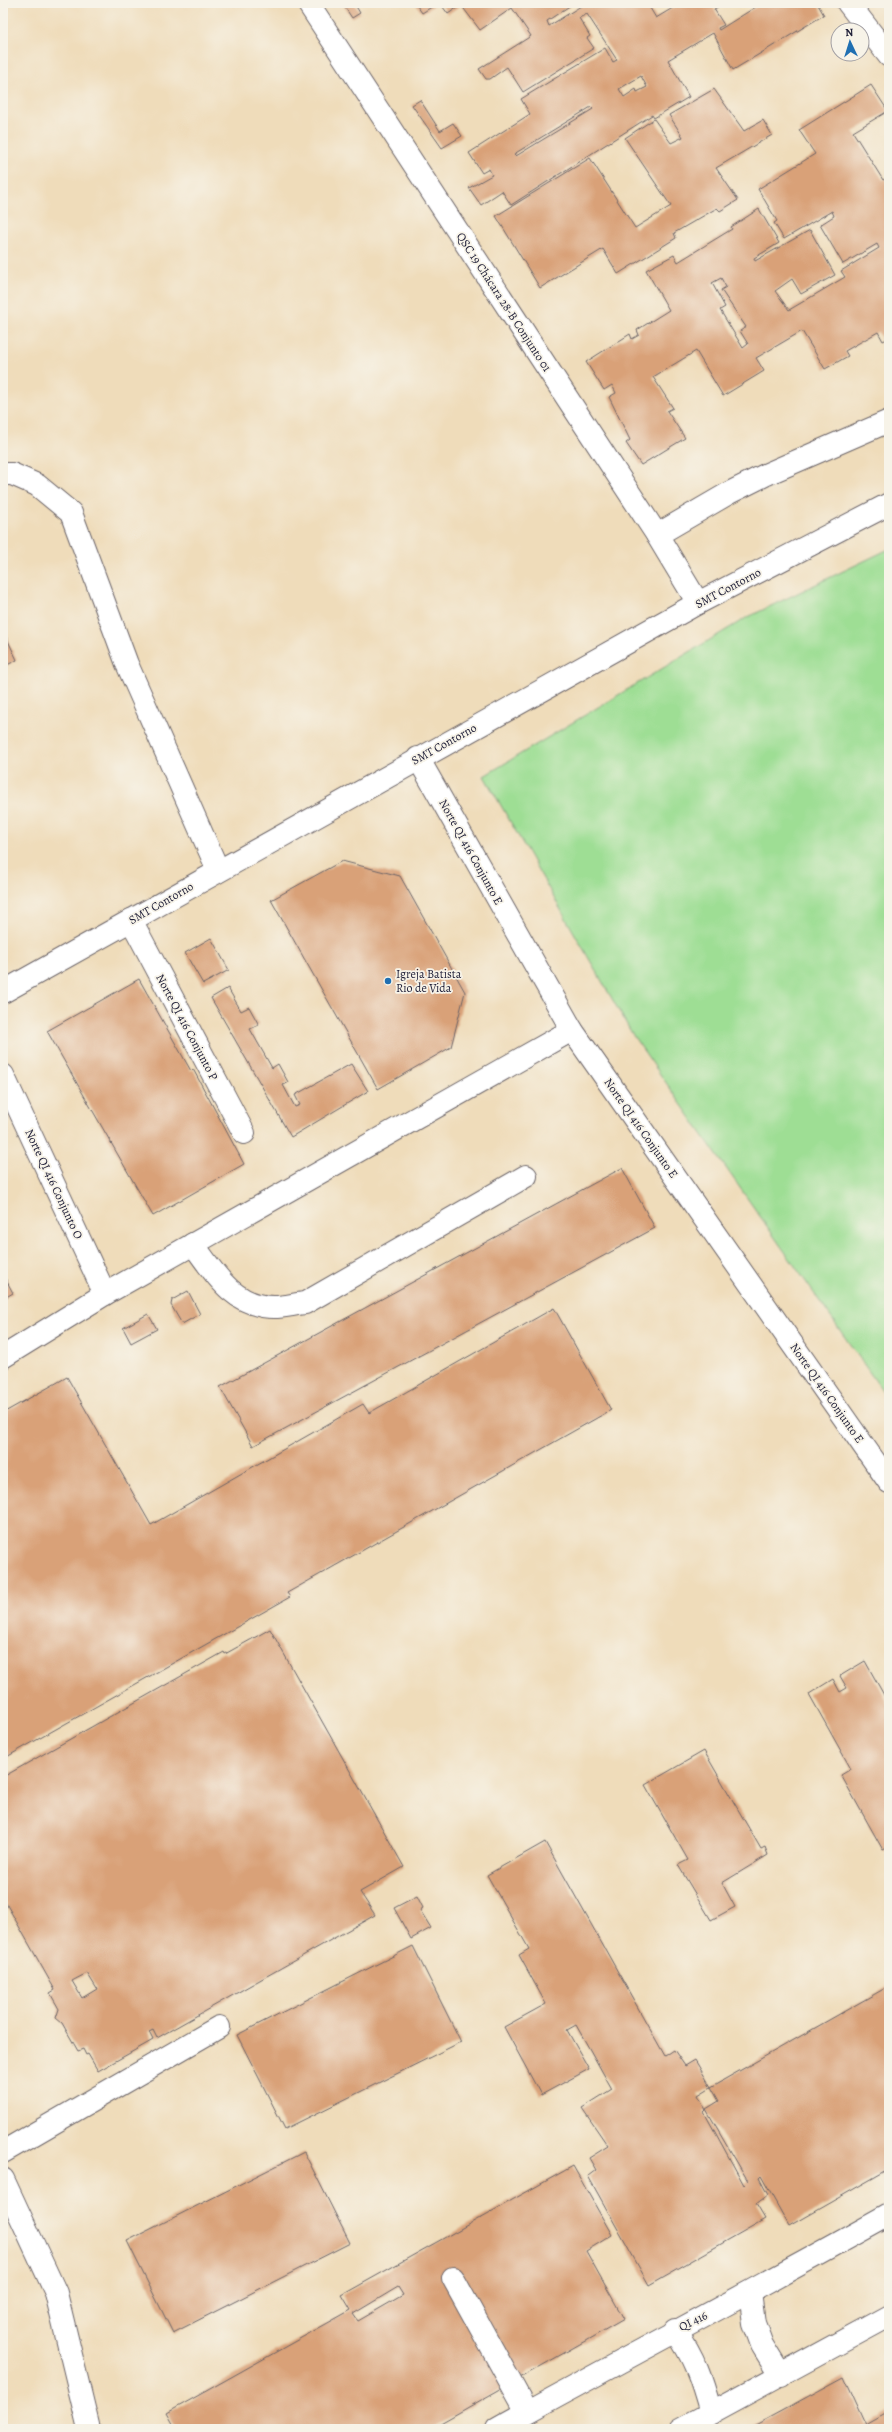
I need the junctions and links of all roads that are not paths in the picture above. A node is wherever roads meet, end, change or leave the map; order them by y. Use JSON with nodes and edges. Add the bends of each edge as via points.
{"nodes":[{"id":1,"x":308,"y":3,"type":"edge"},
{"id":2,"x":848,"y":3,"type":"edge"},
{"id":3,"x":889,"y":56,"type":"edge"},
{"id":4,"x":889,"y":421,"type":"edge"},
{"id":5,"x":3,"y":474,"type":"edge"},
{"id":6,"x":889,"y":504,"type":"edge"},
{"id":7,"x":657,"y":535,"type":"junction"},
{"id":8,"x":698,"y":603,"type":"junction"},
{"id":9,"x":418,"y":758,"type":"junction"},
{"id":10,"x":218,"y":870,"type":"junction"},
{"id":11,"x":131,"y":920,"type":"junction"},
{"id":12,"x":3,"y":992,"type":"edge"},
{"id":13,"x":572,"y":1030,"type":"junction"},
{"id":14,"x":3,"y":1075,"type":"edge"},
{"id":15,"x":244,"y":1133,"type":"dead end"},
{"id":16,"x":526,"y":1176,"type":"dead end"},
{"id":17,"x":193,"y":1244,"type":"junction"},
{"id":18,"x":105,"y":1294,"type":"junction"},
{"id":19,"x":3,"y":1357,"type":"edge"},
{"id":20,"x":889,"y":1482,"type":"edge"},
{"id":21,"x":219,"y":2027,"type":"dead end"},
{"id":22,"x":3,"y":2152,"type":"edge"},
{"id":23,"x":3,"y":2179,"type":"edge"},
{"id":24,"x":889,"y":2214,"type":"edge"},
{"id":25,"x":454,"y":2278,"type":"dead end"},
{"id":26,"x":750,"y":2293,"type":"junction"},
{"id":27,"x":889,"y":2316,"type":"edge"},
{"id":28,"x":674,"y":2330,"type":"junction"},
{"id":29,"x":780,"y":2376,"type":"junction"},
{"id":30,"x":527,"y":2412,"type":"junction"},
{"id":31,"x":711,"y":2413,"type":"junction"},
{"id":32,"x":89,"y":2429,"type":"edge"},
{"id":33,"x":497,"y":2429,"type":"edge"},
{"id":34,"x":681,"y":2429,"type":"edge"}],
"edges":[{"from":1,"to":7,"type":"street","name":"QSC 19 Chácara 28-B Conjunto 01"},
{"from":2,"to":3,"type":"street"},
{"from":4,"to":7,"type":"street","via":[[760,477]]},
{"from":5,"to":10,"type":"street","via":[[12,474],[38,486],[71,513],[127,664]]},
{"from":6,"to":8,"type":"street","name":"SMT Contorno"},
{"from":7,"to":8,"type":"street","name":"QSC 19 Chácara 28-B Conjunto 01"},
{"from":8,"to":9,"type":"street","name":"SMT Contorno"},
{"from":9,"to":10,"type":"street","name":"SMT Contorno"},
{"from":9,"to":13,"type":"street","name":"Norte QI 416 Conjunto E"},
{"from":10,"to":11,"type":"street","name":"SMT Contorno"},
{"from":11,"to":12,"type":"street","name":"SMT Contorno"},
{"from":11,"to":15,"type":"street","name":"Norte QI 416 Conjunto P"},
{"from":13,"to":17,"type":"street"},
{"from":13,"to":20,"type":"street","name":"Norte QI 416 Conjunto E"},
{"from":14,"to":18,"type":"street","name":"Norte QI 416 Conjunto O"},
{"from":16,"to":17,"type":"street","via":[[305,1303],[274,1307],[250,1303],[232,1293],[218,1280]]},
{"from":17,"to":18,"type":"street"},
{"from":18,"to":19,"type":"street"},
{"from":21,"to":22,"type":"street"},
{"from":23,"to":32,"type":"street","via":[[56,2293]]},
{"from":24,"to":26,"type":"street","name":"QI 416"},
{"from":25,"to":30,"type":"street"},
{"from":26,"to":28,"type":"street","name":"QI 416"},
{"from":26,"to":29,"type":"street","via":[[754,2323],[762,2345]]},
{"from":27,"to":29,"type":"street"},
{"from":28,"to":30,"type":"street","name":"QI 416"},
{"from":28,"to":31,"type":"street","via":[[690,2352],[701,2375]]},
{"from":29,"to":31,"type":"street"},
{"from":30,"to":33,"type":"street","name":"QI 416"},
{"from":31,"to":34,"type":"street"}]}
